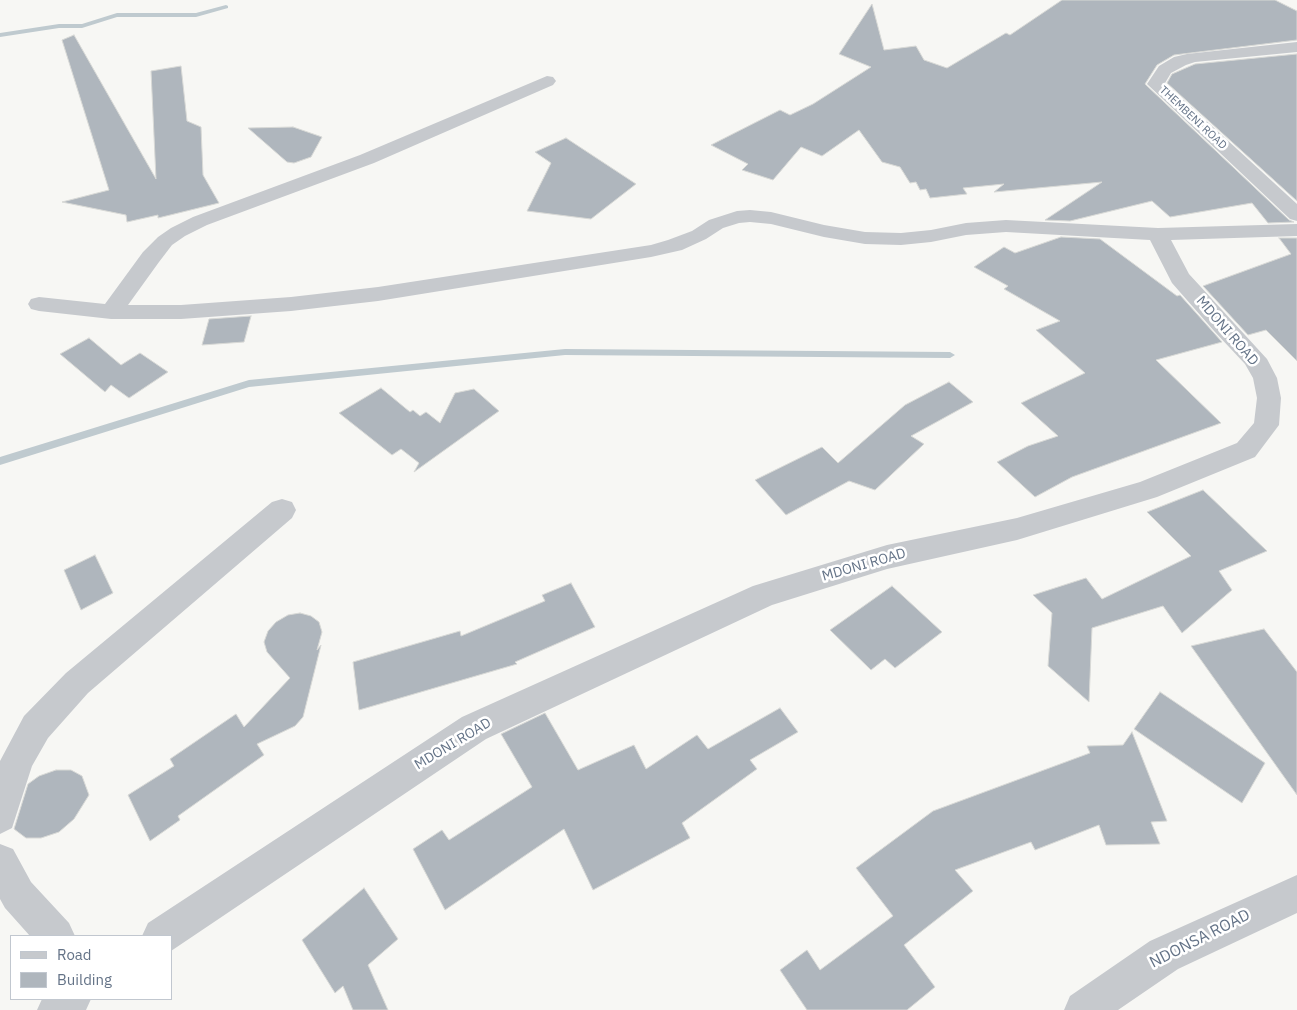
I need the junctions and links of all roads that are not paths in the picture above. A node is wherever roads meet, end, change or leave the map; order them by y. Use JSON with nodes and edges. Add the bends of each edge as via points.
{"nodes":[{"id":1,"x":1297,"y":47,"type":"edge"},
{"id":2,"x":547,"y":81,"type":"dead end"},
{"id":3,"x":1297,"y":214,"type":"edge"},
{"id":4,"x":1297,"y":230,"type":"edge"},
{"id":5,"x":1158,"y":234,"type":"junction"},
{"id":6,"x":39,"y":304,"type":"dead end"},
{"id":7,"x":110,"y":312,"type":"junction"},
{"id":8,"x":282,"y":510,"type":"dead end"},
{"id":9,"x":0,"y":816,"type":"edge"},
{"id":10,"x":0,"y":862,"type":"edge"},
{"id":11,"x":1297,"y":894,"type":"edge"},
{"id":12,"x":55,"y":935,"type":"edge"},
{"id":13,"x":163,"y":935,"type":"edge"},
{"id":14,"x":70,"y":1000,"type":"edge"},
{"id":15,"x":57,"y":1010,"type":"edge"},
{"id":16,"x":1084,"y":1010,"type":"edge"}],
"edges":[{"from":1,"to":3,"type":"street","name":"THEMBENI ROAD","via":[[1193,57],[1165,70],[1156,84]]},
{"from":2,"to":7,"type":"street","via":[[367,159],[178,232],[151,257]]},
{"from":4,"to":5,"type":"street"},
{"from":5,"to":7,"type":"street","via":[[1006,226],[900,239],[865,238],[750,216],[716,224],[699,235],[651,252],[378,294],[181,312]]},
{"from":5,"to":13,"type":"street","name":"MDONI ROAD","via":[[1180,278],[1255,359],[1265,378],[1269,398],[1266,425],[1246,450],[1138,493],[1016,529],[887,557],[764,595],[474,728]]},
{"from":6,"to":7,"type":"street"},
{"from":8,"to":9,"type":"street","via":[[77,683],[36,727],[17,761]]},
{"from":10,"to":12,"type":"street","via":[[18,895]]},
{"from":11,"to":16,"type":"street","name":"NDONSA ROAD","via":[[1164,954]]},
{"from":14,"to":15,"type":"street"}]}
